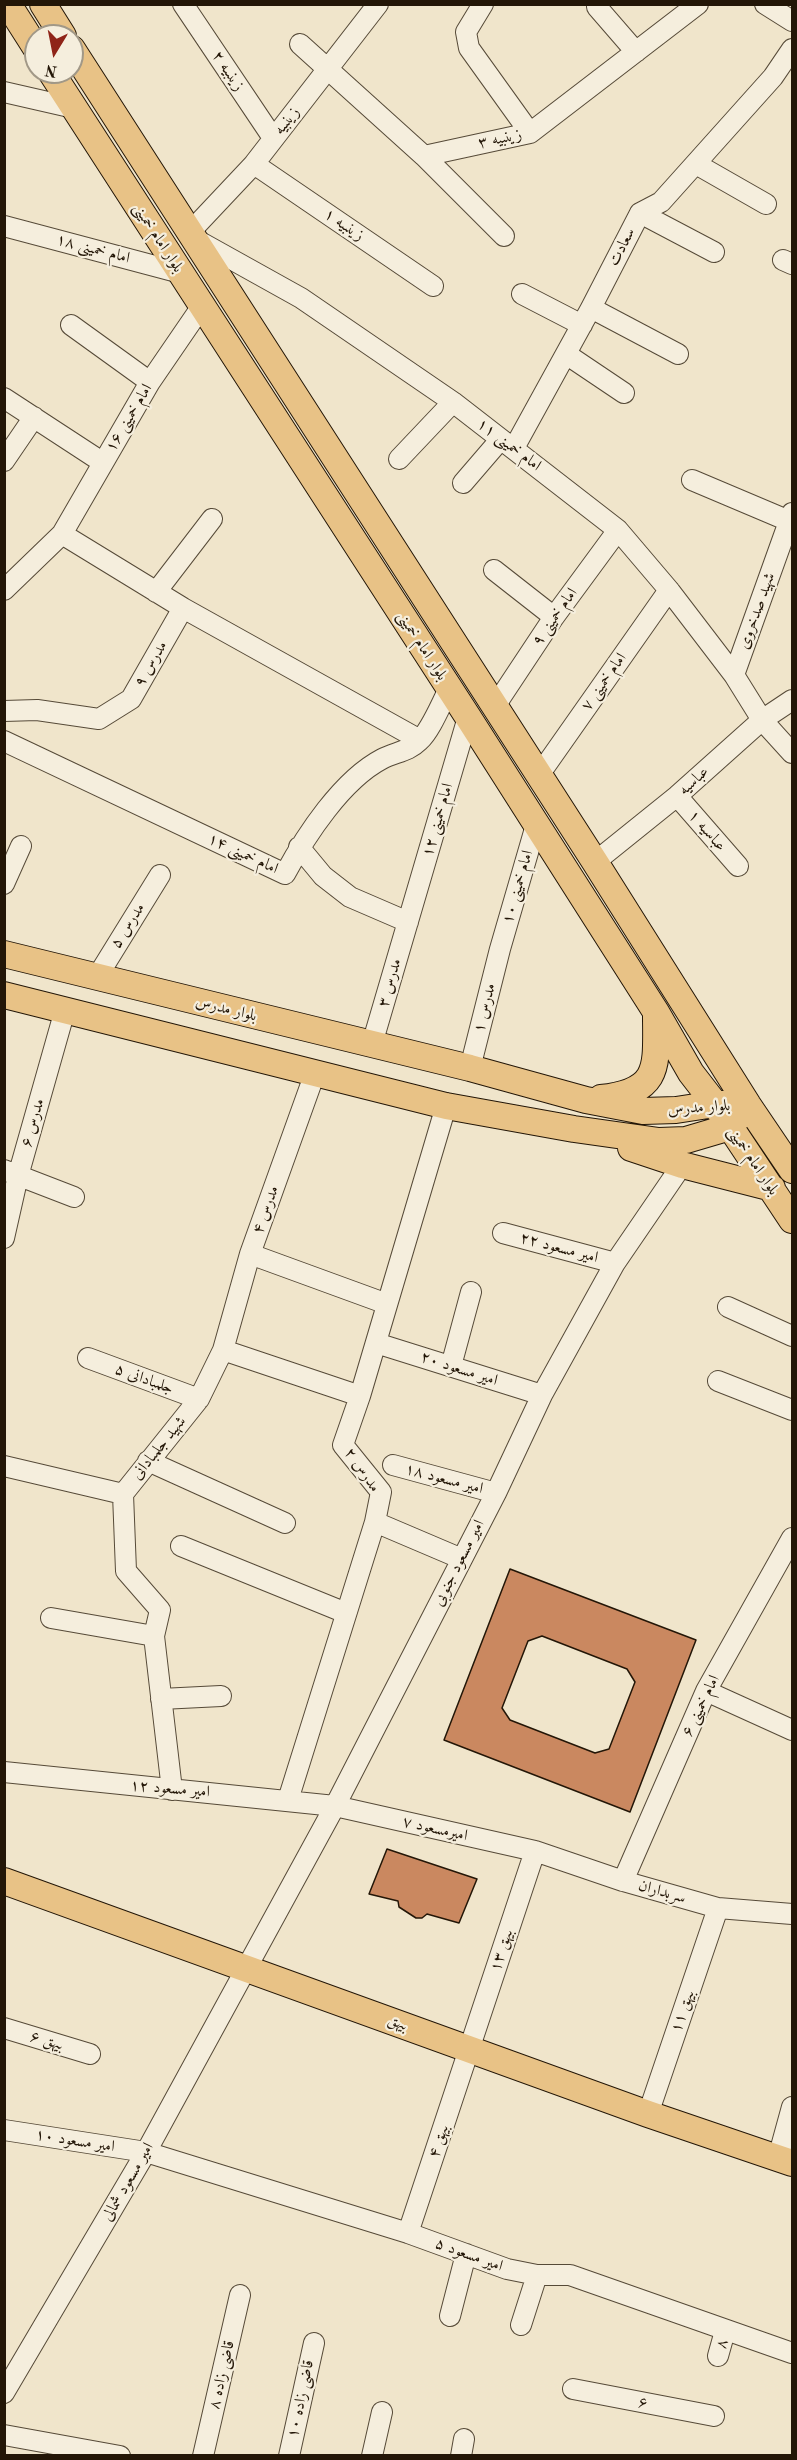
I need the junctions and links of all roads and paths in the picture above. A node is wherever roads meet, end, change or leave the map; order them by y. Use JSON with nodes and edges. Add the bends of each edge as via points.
{"nodes":[{"id":1,"x":8,"y":4,"type":"edge"},
{"id":2,"x":43,"y":4,"type":"edge"},
{"id":3,"x":183,"y":4,"type":"edge"},
{"id":4,"x":378,"y":4,"type":"edge"},
{"id":5,"x":483,"y":4,"type":"edge"},
{"id":6,"x":698,"y":4,"type":"edge"},
{"id":7,"x":765,"y":4,"type":"edge"},
{"id":8,"x":597,"y":7,"type":"dead end"},
{"id":9,"x":792,"y":21,"type":"edge"},
{"id":10,"x":56,"y":24,"type":"edge"},
{"id":11,"x":24,"y":29,"type":"edge"},
{"id":12,"x":300,"y":44,"type":"dead end"},
{"id":13,"x":792,"y":49,"type":"edge"},
{"id":14,"x":636,"y":52,"type":"junction"},
{"id":15,"x":84,"y":68,"type":"edge"},
{"id":16,"x":329,"y":69,"type":"junction"},
{"id":17,"x":59,"y":84,"type":"edge"},
{"id":18,"x":4,"y":92,"type":"edge"},
{"id":19,"x":75,"y":108,"type":"junction"},
{"id":20,"x":530,"y":133,"type":"junction"},
{"id":21,"x":273,"y":138,"type":"junction"},
{"id":22,"x":424,"y":156,"type":"junction"},
{"id":23,"x":254,"y":164,"type":"junction"},
{"id":24,"x":696,"y":164,"type":"junction"},
{"id":25,"x":766,"y":204,"type":"dead end"},
{"id":26,"x":640,"y":213,"type":"junction"},
{"id":27,"x":4,"y":226,"type":"edge"},
{"id":28,"x":192,"y":235,"type":"junction"},
{"id":29,"x":504,"y":236,"type":"dead end"},
{"id":30,"x":714,"y":252,"type":"dead end"},
{"id":31,"x":181,"y":273,"type":"junction"},
{"id":32,"x":433,"y":286,"type":"dead end"},
{"id":33,"x":522,"y":294,"type":"dead end"},
{"id":34,"x":202,"y":306,"type":"junction"},
{"id":35,"x":586,"y":316,"type":"junction"},
{"id":36,"x":71,"y":325,"type":"dead end"},
{"id":37,"x":566,"y":354,"type":"junction"},
{"id":38,"x":678,"y":354,"type":"dead end"},
{"id":39,"x":150,"y":382,"type":"junction"},
{"id":40,"x":624,"y":393,"type":"dead end"},
{"id":41,"x":4,"y":398,"type":"edge"},
{"id":42,"x":453,"y":402,"type":"junction"},
{"id":43,"x":34,"y":417,"type":"junction"},
{"id":44,"x":507,"y":444,"type":"junction"},
{"id":45,"x":399,"y":459,"type":"dead end"},
{"id":46,"x":4,"y":462,"type":"edge"},
{"id":47,"x":102,"y":462,"type":"junction"},
{"id":48,"x":693,"y":480,"type":"dead end"},
{"id":49,"x":463,"y":483,"type":"dead end"},
{"id":50,"x":791,"y":517,"type":"edge"},
{"id":51,"x":212,"y":519,"type":"dead end"},
{"id":52,"x":618,"y":530,"type":"junction"},
{"id":53,"x":62,"y":534,"type":"junction"},
{"id":54,"x":494,"y":570,"type":"dead end"},
{"id":55,"x":4,"y":590,"type":"edge"},
{"id":56,"x":669,"y":590,"type":"junction"},
{"id":57,"x":156,"y":592,"type":"junction"},
{"id":58,"x":183,"y":608,"type":"junction"},
{"id":59,"x":554,"y":617,"type":"junction"},
{"id":60,"x":734,"y":675,"type":"junction"},
{"id":61,"x":449,"y":689,"type":"junction"},
{"id":62,"x":792,"y":700,"type":"edge"},
{"id":63,"x":495,"y":706,"type":"junction"},
{"id":64,"x":4,"y":711,"type":"edge"},
{"id":65,"x":468,"y":717,"type":"junction"},
{"id":66,"x":762,"y":720,"type":"junction"},
{"id":67,"x":420,"y":740,"type":"junction"},
{"id":68,"x":4,"y":741,"type":"edge"},
{"id":69,"x":792,"y":753,"type":"edge"},
{"id":70,"x":539,"y":775,"type":"junction"},
{"id":71,"x":677,"y":796,"type":"junction"},
{"id":72,"x":536,"y":825,"type":"junction"},
{"id":73,"x":21,"y":846,"type":"dead end"},
{"id":74,"x":299,"y":847,"type":"junction"},
{"id":75,"x":595,"y":862,"type":"junction"},
{"id":76,"x":738,"y":866,"type":"dead end"},
{"id":77,"x":160,"y":875,"type":"dead end"},
{"id":78,"x":4,"y":884,"type":"edge"},
{"id":79,"x":408,"y":922,"type":"junction"},
{"id":80,"x":500,"y":949,"type":"joint"},
{"id":81,"x":4,"y":954,"type":"edge"},
{"id":82,"x":85,"y":974,"type":"junction"},
{"id":83,"x":4,"y":995,"type":"edge"},
{"id":84,"x":681,"y":998,"type":"junction"},
{"id":85,"x":65,"y":1010,"type":"junction"},
{"id":86,"x":656,"y":1012,"type":"junction"},
{"id":87,"x":372,"y":1044,"type":"junction"},
{"id":88,"x":470,"y":1068,"type":"junction"},
{"id":89,"x":315,"y":1072,"type":"junction"},
{"id":90,"x":586,"y":1100,"type":"junction"},
{"id":91,"x":715,"y":1104,"type":"junction"},
{"id":92,"x":748,"y":1105,"type":"junction"},
{"id":93,"x":446,"y":1106,"type":"junction"},
{"id":94,"x":730,"y":1127,"type":"junction"},
{"id":95,"x":574,"y":1129,"type":"junction"},
{"id":96,"x":682,"y":1165,"type":"junction"},
{"id":97,"x":792,"y":1170,"type":"edge"},
{"id":98,"x":11,"y":1173,"type":"edge"},
{"id":99,"x":772,"y":1188,"type":"junction"},
{"id":100,"x":74,"y":1197,"type":"dead end"},
{"id":101,"x":792,"y":1220,"type":"edge"},
{"id":102,"x":503,"y":1233,"type":"dead end"},
{"id":103,"x":4,"y":1238,"type":"edge"},
{"id":104,"x":250,"y":1254,"type":"junction"},
{"id":105,"x":615,"y":1263,"type":"junction"},
{"id":106,"x":471,"y":1292,"type":"dead end"},
{"id":107,"x":387,"y":1304,"type":"junction"},
{"id":108,"x":728,"y":1307,"type":"dead end"},
{"id":109,"x":792,"y":1336,"type":"edge"},
{"id":110,"x":376,"y":1343,"type":"junction"},
{"id":111,"x":223,"y":1350,"type":"junction"},
{"id":112,"x":88,"y":1358,"type":"dead end"},
{"id":113,"x":451,"y":1366,"type":"junction"},
{"id":114,"x":718,"y":1381,"type":"dead end"},
{"id":115,"x":542,"y":1395,"type":"junction"},
{"id":116,"x":360,"y":1396,"type":"junction"},
{"id":117,"x":199,"y":1399,"type":"junction"},
{"id":118,"x":792,"y":1410,"type":"edge"},
{"id":119,"x":148,"y":1461,"type":"junction"},
{"id":120,"x":393,"y":1465,"type":"dead end"},
{"id":121,"x":4,"y":1466,"type":"edge"},
{"id":122,"x":496,"y":1493,"type":"junction"},
{"id":123,"x":123,"y":1494,"type":"junction"},
{"id":124,"x":285,"y":1522,"type":"dead end"},
{"id":125,"x":375,"y":1522,"type":"junction"},
{"id":126,"x":792,"y":1538,"type":"edge"},
{"id":127,"x":181,"y":1546,"type":"dead end"},
{"id":128,"x":462,"y":1559,"type":"junction"},
{"id":129,"x":786,"y":1566,"type":"edge"},
{"id":130,"x":346,"y":1613,"type":"junction"},
{"id":131,"x":51,"y":1618,"type":"dead end"},
{"id":132,"x":154,"y":1636,"type":"junction"},
{"id":133,"x":706,"y":1691,"type":"junction"},
{"id":134,"x":221,"y":1696,"type":"dead end"},
{"id":135,"x":161,"y":1699,"type":"junction"},
{"id":136,"x":792,"y":1730,"type":"edge"},
{"id":137,"x":4,"y":1772,"type":"edge"},
{"id":138,"x":172,"y":1790,"type":"junction"},
{"id":139,"x":288,"y":1800,"type":"junction"},
{"id":140,"x":335,"y":1806,"type":"junction"},
{"id":141,"x":534,"y":1851,"type":"junction"},
{"id":142,"x":4,"y":1881,"type":"edge"},
{"id":143,"x":622,"y":1881,"type":"junction"},
{"id":144,"x":718,"y":1908,"type":"junction"},
{"id":145,"x":792,"y":1914,"type":"edge"},
{"id":146,"x":247,"y":1968,"type":"junction"},
{"id":147,"x":4,"y":2028,"type":"edge"},
{"id":148,"x":469,"y":2049,"type":"junction"},
{"id":149,"x":90,"y":2054,"type":"dead end"},
{"id":150,"x":792,"y":2107,"type":"edge"},
{"id":151,"x":648,"y":2114,"type":"junction"},
{"id":152,"x":4,"y":2130,"type":"edge"},
{"id":153,"x":146,"y":2152,"type":"junction"},
{"id":154,"x":785,"y":2161,"type":"edge"},
{"id":155,"x":408,"y":2233,"type":"junction"},
{"id":156,"x":466,"y":2254,"type":"junction"},
{"id":157,"x":537,"y":2276,"type":"junction"},
{"id":158,"x":240,"y":2295,"type":"dead end"},
{"id":159,"x":450,"y":2316,"type":"dead end"},
{"id":160,"x":521,"y":2325,"type":"dead end"},
{"id":161,"x":725,"y":2331,"type":"junction"},
{"id":162,"x":314,"y":2343,"type":"dead end"},
{"id":163,"x":792,"y":2353,"type":"edge"},
{"id":164,"x":718,"y":2356,"type":"dead end"},
{"id":165,"x":573,"y":2389,"type":"dead end"},
{"id":166,"x":4,"y":2393,"type":"edge"},
{"id":167,"x":382,"y":2412,"type":"dead end"},
{"id":168,"x":714,"y":2416,"type":"dead end"},
{"id":169,"x":4,"y":2435,"type":"edge"},
{"id":170,"x":120,"y":2456,"type":"edge"},
{"id":171,"x":203,"y":2456,"type":"edge"},
{"id":172,"x":289,"y":2456,"type":"edge"},
{"id":173,"x":372,"y":2456,"type":"edge"}],
"edges":[{"from":1,"to":11,"type":"main road"},
{"from":2,"to":10,"type":"main road"},
{"from":3,"to":21,"type":"street","name":"زینبیه ۲"},
{"from":4,"to":16,"type":"street","name":"زینبیه"},
{"from":5,"to":20,"type":"street","via":[[466,32],[469,48]]},
{"from":6,"to":14,"type":"street","name":"زینبیه ۳"},
{"from":7,"to":9,"type":"street"},
{"from":8,"to":14,"type":"street"},
{"from":12,"to":16,"type":"street"},
{"from":13,"to":24,"type":"street","name":"سعادت","via":[[773,77]]},
{"from":14,"to":20,"type":"street","name":"زینبیه ۳"},
{"from":15,"to":28,"type":"main road","name":"بلوار امام خمینی"},
{"from":16,"to":21,"type":"street","name":"زینبیه"},
{"from":16,"to":22,"type":"street"},
{"from":17,"to":19,"type":"main road","name":"بلوار امام خمینی"},
{"from":18,"to":19,"type":"street"},
{"from":19,"to":31,"type":"main road","name":"بلوار امام خمینی"},
{"from":20,"to":22,"type":"street","name":"زینبیه ۳"},
{"from":21,"to":23,"type":"street","name":"زینبیه"},
{"from":22,"to":29,"type":"street"},
{"from":23,"to":28,"type":"street","name":"زینبیه"},
{"from":23,"to":32,"type":"street","name":"زینبیه ۱"},
{"from":24,"to":25,"type":"street"},
{"from":24,"to":26,"type":"street","name":"سعادت","via":[[661,202]]},
{"from":26,"to":30,"type":"street"},
{"from":26,"to":35,"type":"street","name":"سعادت"},
{"from":27,"to":31,"type":"street","name":"امام خمینی ۱۸"},
{"from":28,"to":42,"type":"street","name":"امام خمینی ۱۱","via":[[301,298]]},
{"from":28,"to":63,"type":"main road","name":"بلوار امام خمینی"},
{"from":31,"to":34,"type":"main road","name":"بلوار امام خمینی"},
{"from":33,"to":35,"type":"street"},
{"from":34,"to":39,"type":"street","name":"امام خمینی ۱۶"},
{"from":34,"to":61,"type":"main road","name":"بلوار امام خمینی"},
{"from":35,"to":37,"type":"street","name":"سعادت"},
{"from":35,"to":38,"type":"street"},
{"from":36,"to":39,"type":"street"},
{"from":37,"to":40,"type":"street"},
{"from":37,"to":44,"type":"street","name":"سعادت"},
{"from":39,"to":47,"type":"street","name":"امام خمینی ۱۶"},
{"from":41,"to":43,"type":"street"},
{"from":42,"to":44,"type":"street","name":"امام خمینی ۱۱"},
{"from":42,"to":45,"type":"street"},
{"from":43,"to":46,"type":"street"},
{"from":43,"to":47,"type":"street"},
{"from":44,"to":49,"type":"street","name":"سعادت"},
{"from":44,"to":52,"type":"street","name":"امام خمینی ۱۱"},
{"from":47,"to":53,"type":"street","name":"امام خمینی ۱۶"},
{"from":48,"to":50,"type":"street"},
{"from":50,"to":60,"type":"street","name":"شهید صدخروی"},
{"from":51,"to":57,"type":"street"},
{"from":52,"to":56,"type":"street","name":"امام خمینی ۱۱"},
{"from":52,"to":59,"type":"street","name":"امام خمینی ۹"},
{"from":53,"to":55,"type":"street","name":"امام خمینی ۱۶"},
{"from":53,"to":57,"type":"street"},
{"from":54,"to":59,"type":"street"},
{"from":56,"to":60,"type":"street","name":"امام خمینی ۱۱"},
{"from":56,"to":70,"type":"street","name":"امام خمینی ۷"},
{"from":57,"to":58,"type":"street"},
{"from":58,"to":64,"type":"street","name":"مدرس ۹","via":[[131,699],[99,719],[37,710]]},
{"from":58,"to":67,"type":"street"},
{"from":59,"to":63,"type":"street","name":"امام خمینی ۹"},
{"from":60,"to":66,"type":"street","name":"امام خمینی ۱۱"},
{"from":61,"to":65,"type":"main road","name":"بلوار امام خمینی"},
{"from":61,"to":67,"type":"street"},
{"from":62,"to":66,"type":"street","name":"عباسیه"},
{"from":63,"to":70,"type":"main road","name":"بلوار امام خمینی"},
{"from":65,"to":72,"type":"main road","name":"بلوار امام خمینی"},
{"from":65,"to":79,"type":"street","name":"امام خمینی ۱۲"},
{"from":66,"to":69,"type":"street","name":"امام خمینی ۱۱"},
{"from":66,"to":71,"type":"street","name":"عباسیه"},
{"from":67,"to":74,"type":"street","name":"امام خمینی ۱۴","via":[[407,750],[382,759],[354,780]]},
{"from":68,"to":74,"type":"street","name":"امام خمینی ۱۴","via":[[285,874]]},
{"from":70,"to":75,"type":"main road","name":"بلوار امام خمینی"},
{"from":71,"to":75,"type":"street","name":"عباسیه"},
{"from":71,"to":76,"type":"street","name":"عباسیه ۱"},
{"from":72,"to":80,"type":"street","name":"امام خمینی ۱۰"},
{"from":72,"to":86,"type":"main road","name":"بلوار امام خمینی"},
{"from":73,"to":78,"type":"street"},
{"from":74,"to":79,"type":"street","via":[[323,876],[350,897]]},
{"from":75,"to":84,"type":"main road","name":"بلوار امام خمینی"},
{"from":77,"to":82,"type":"street","name":"مدرس ۵"},
{"from":79,"to":87,"type":"street","name":"مدرس ۳"},
{"from":80,"to":88,"type":"street","name":"مدرس ۱"},
{"from":81,"to":82,"type":"main road","name":"بلوار مدرس"},
{"from":82,"to":85,"type":"main road"},
{"from":82,"to":87,"type":"main road","name":"بلوار مدرس"},
{"from":83,"to":85,"type":"main road","name":"بلوار مدرس"},
{"from":84,"to":86,"type":"main road"},
{"from":84,"to":92,"type":"main road","name":"بلوار امام خمینی"},
{"from":85,"to":89,"type":"main road","name":"بلوار مدرس"},
{"from":85,"to":98,"type":"street","name":"مدرس ۶"},
{"from":86,"to":90,"type":"main road","via":[[656,1059],[649,1080],[620,1096]]},
{"from":86,"to":91,"type":"main road","name":"بلوار امام خمینی","via":[[691,1073]]},
{"from":87,"to":88,"type":"main road","name":"بلوار مدرس"},
{"from":88,"to":90,"type":"main road","name":"بلوار مدرس"},
{"from":89,"to":93,"type":"main road","name":"بلوار مدرس"},
{"from":89,"to":104,"type":"street","name":"مدرس ۴"},
{"from":90,"to":91,"type":"main road","name":"بلوار مدرس","via":[[643,1111]]},
{"from":91,"to":92,"type":"main road","name":"بلوار مدرس"},
{"from":91,"to":94,"type":"main road","name":"بلوار امام خمینی"},
{"from":92,"to":94,"type":"main road","name":"بلوار مدرس"},
{"from":92,"to":97,"type":"main road","name":"بلوار امام خمینی"},
{"from":93,"to":95,"type":"main road","name":"بلوار مدرس"},
{"from":93,"to":107,"type":"street","name":"مدرس ۲"},
{"from":94,"to":95,"type":"main road","name":"بلوار مدرس","via":[[686,1140],[659,1142]]},
{"from":94,"to":99,"type":"main road","name":"بلوار امام خمینی"},
{"from":95,"to":96,"type":"main road"},
{"from":96,"to":99,"type":"main road"},
{"from":96,"to":105,"type":"street","name":"امیر مسعود جنوبی"},
{"from":98,"to":100,"type":"street"},
{"from":98,"to":103,"type":"street","name":"مدرس ۶"},
{"from":99,"to":101,"type":"main road","name":"بلوار امام خمینی"},
{"from":102,"to":105,"type":"street","name":"امیر مسعود ۲۲"},
{"from":104,"to":107,"type":"street"},
{"from":104,"to":111,"type":"street","name":"مدرس ۴"},
{"from":105,"to":115,"type":"street","name":"امیر مسعود جنوبی"},
{"from":106,"to":113,"type":"street"},
{"from":107,"to":110,"type":"street","name":"مدرس ۲"},
{"from":108,"to":109,"type":"street"},
{"from":110,"to":113,"type":"street","name":"امیر مسعود ۲۰"},
{"from":110,"to":116,"type":"street","name":"مدرس ۲"},
{"from":111,"to":116,"type":"street"},
{"from":111,"to":117,"type":"street","name":"شهید جلمبادانی"},
{"from":112,"to":117,"type":"street","name":"جلمبادانی ۵"},
{"from":113,"to":115,"type":"street","name":"امیر مسعود ۲۰"},
{"from":114,"to":118,"type":"street"},
{"from":115,"to":122,"type":"street","name":"امیر مسعود جنوبی"},
{"from":116,"to":125,"type":"street","name":"مدرس ۲","via":[[343,1445],[381,1492]]},
{"from":117,"to":119,"type":"street","name":"شهید جلمبادانی"},
{"from":119,"to":123,"type":"street","name":"شهید جلمبادانی"},
{"from":119,"to":124,"type":"street"},
{"from":120,"to":122,"type":"street","name":"امیر مسعود ۱۸"},
{"from":121,"to":123,"type":"street"},
{"from":122,"to":128,"type":"street","name":"امیر مسعود جنوبی"},
{"from":123,"to":132,"type":"street","name":"شهید جلمبادانی","via":[[126,1571],[160,1610]]},
{"from":125,"to":128,"type":"street"},
{"from":125,"to":130,"type":"street","name":"مدرس ۲"},
{"from":126,"to":129,"type":"street","name":"امام خمینی ۶"},
{"from":127,"to":130,"type":"street"},
{"from":128,"to":140,"type":"street","name":"امیر مسعود جنوبی"},
{"from":129,"to":133,"type":"street","name":"امام خمینی ۶"},
{"from":130,"to":139,"type":"street","name":"مدرس ۲"},
{"from":131,"to":132,"type":"street"},
{"from":132,"to":135,"type":"street","name":"شهید جلمبادانی"},
{"from":133,"to":136,"type":"street"},
{"from":133,"to":143,"type":"street","name":"امام خمینی ۶"},
{"from":134,"to":135,"type":"street"},
{"from":135,"to":138,"type":"street","name":"شهید جلمبادانی"},
{"from":137,"to":138,"type":"street","name":"امیر مسعود ۱۲"},
{"from":138,"to":139,"type":"street","name":"امیر مسعود ۱۲"},
{"from":139,"to":140,"type":"street","name":"امیر مسعود ۱۲"},
{"from":140,"to":141,"type":"street","name":"امیرمسعود ۷"},
{"from":140,"to":146,"type":"street","name":"امیر مسعود جنوبی"},
{"from":141,"to":143,"type":"street","name":"سربداران"},
{"from":141,"to":148,"type":"street","name":"بیهق ۱۳"},
{"from":142,"to":146,"type":"main road","name":"بیهق"},
{"from":143,"to":144,"type":"street","name":"سربداران"},
{"from":144,"to":145,"type":"street","name":"سربداران"},
{"from":144,"to":151,"type":"street","name":"بیهق ۱۱"},
{"from":146,"to":148,"type":"main road","name":"بیهق"},
{"from":146,"to":153,"type":"street","name":"امیر مسعود شمالی"},
{"from":147,"to":149,"type":"street","name":"بیهق ۶"},
{"from":148,"to":151,"type":"main road","name":"بیهق"},
{"from":148,"to":155,"type":"street","name":"بیهق ۴"},
{"from":150,"to":154,"type":"street"},
{"from":151,"to":154,"type":"main road","name":"بیهق"},
{"from":152,"to":153,"type":"street","name":"امیر مسعود ۱۰"},
{"from":153,"to":155,"type":"street","name":"امیر مسعود ۵"},
{"from":153,"to":166,"type":"street","name":"امیر مسعود شمالی"},
{"from":155,"to":156,"type":"street","name":"امیر مسعود ۵"},
{"from":156,"to":157,"type":"street","name":"امیر مسعود ۵"},
{"from":156,"to":159,"type":"street"},
{"from":157,"to":160,"type":"street"},
{"from":157,"to":161,"type":"street","name":"امیر مسعود ۵","via":[[570,2275]]},
{"from":158,"to":171,"type":"street","name":"قاضی زاده ۸"},
{"from":161,"to":163,"type":"street","name":"امیر مسعود ۵"},
{"from":161,"to":164,"type":"street","name":"۸"},
{"from":162,"to":172,"type":"street","name":"قاضی زاده ۱۰"},
{"from":165,"to":168,"type":"street","name":"۶"},
{"from":167,"to":173,"type":"street"},
{"from":169,"to":170,"type":"street"}]}
